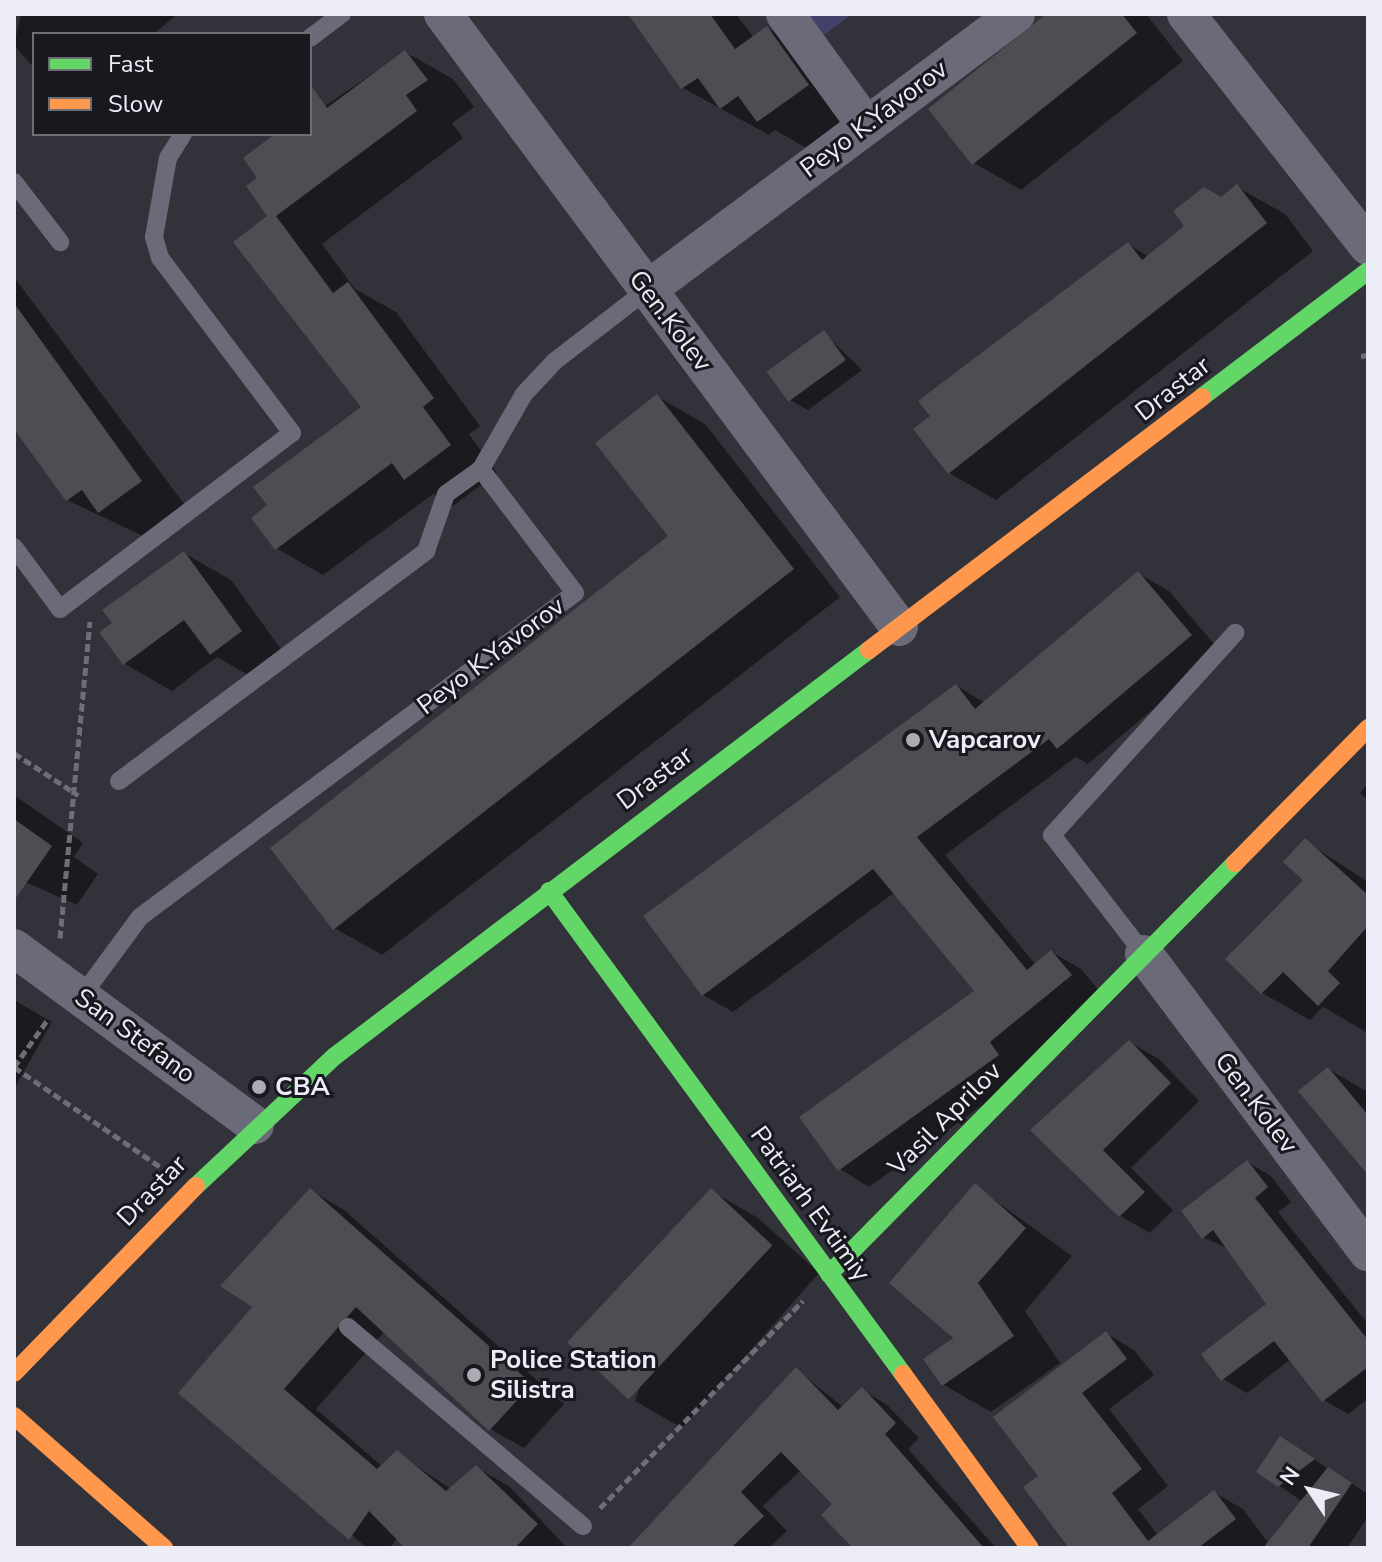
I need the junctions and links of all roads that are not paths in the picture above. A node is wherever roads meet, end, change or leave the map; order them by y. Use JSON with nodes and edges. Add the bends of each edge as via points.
{"nodes":[{"id":1,"x":342,"y":14,"type":"edge"},
{"id":2,"x":785,"y":14,"type":"edge"},
{"id":3,"x":1016,"y":14,"type":"edge"},
{"id":4,"x":1186,"y":14,"type":"edge"},
{"id":5,"x":442,"y":17,"type":"edge"},
{"id":6,"x":312,"y":36,"type":"edge"},
{"id":7,"x":865,"y":124,"type":"junction"},
{"id":8,"x":182,"y":136,"type":"edge"},
{"id":9,"x":14,"y":182,"type":"edge"},
{"id":10,"x":60,"y":242,"type":"dead end"},
{"id":11,"x":1368,"y":246,"type":"edge"},
{"id":12,"x":1368,"y":271,"type":"edge"},
{"id":13,"x":647,"y":290,"type":"junction"},
{"id":14,"x":481,"y":469,"type":"junction"},
{"id":15,"x":14,"y":547,"type":"edge"},
{"id":16,"x":899,"y":627,"type":"junction"},
{"id":17,"x":1235,"y":633,"type":"dead end"},
{"id":18,"x":1368,"y":728,"type":"edge"},
{"id":19,"x":119,"y":781,"type":"dead end"},
{"id":20,"x":549,"y":891,"type":"junction"},
{"id":21,"x":14,"y":948,"type":"edge"},
{"id":22,"x":1144,"y":954,"type":"junction"},
{"id":23,"x":68,"y":988,"type":"junction"},
{"id":24,"x":255,"y":1125,"type":"junction"},
{"id":25,"x":1368,"y":1252,"type":"edge"},
{"id":26,"x":829,"y":1274,"type":"junction"},
{"id":27,"x":348,"y":1327,"type":"dead end"},
{"id":28,"x":14,"y":1373,"type":"edge"},
{"id":29,"x":14,"y":1416,"type":"edge"},
{"id":30,"x":583,"y":1526,"type":"road end"},
{"id":31,"x":164,"y":1548,"type":"edge"},
{"id":32,"x":1030,"y":1548,"type":"edge"}],
"edges":[{"from":1,"to":6,"type":"lane"},
{"from":2,"to":7,"type":"street"},
{"from":3,"to":7,"type":"street","name":"Peyo K.Yavorov"},
{"from":4,"to":11,"type":"street"},
{"from":5,"to":13,"type":"street","name":"Gen.Kolev"},
{"from":7,"to":13,"type":"street","name":"Peyo K.Yavorov"},
{"from":8,"to":15,"type":"lane","via":[[168,158],[154,237],[160,258],[292,433],[60,609]]},
{"from":9,"to":10,"type":"lane"},
{"from":12,"to":16,"type":"street","name":"Drastar"},
{"from":13,"to":14,"type":"lane","name":"Peyo K.Yavorov","via":[[545,372]]},
{"from":13,"to":16,"type":"street","name":"Gen.Kolev"},
{"from":14,"to":19,"type":"lane","via":[[446,494],[426,551]]},
{"from":14,"to":23,"type":"lane","name":"Peyo K.Yavorov","via":[[575,593],[140,917]]},
{"from":16,"to":20,"type":"street","name":"Drastar"},
{"from":17,"to":22,"type":"lane","via":[[1052,835]]},
{"from":18,"to":22,"type":"street","name":"Vasil Aprilov"},
{"from":20,"to":24,"type":"street","name":"Drastar"},
{"from":20,"to":26,"type":"street","name":"Patriarh Evtimiy"},
{"from":21,"to":23,"type":"street","name":"San Stefano"},
{"from":22,"to":25,"type":"street","name":"Gen.Kolev"},
{"from":22,"to":26,"type":"street","name":"Vasil Aprilov"},
{"from":23,"to":24,"type":"street","name":"San Stefano"},
{"from":24,"to":28,"type":"street","name":"Drastar"},
{"from":26,"to":32,"type":"street","name":"Patriarh Evtimiy"},
{"from":27,"to":30,"type":"lane"},
{"from":29,"to":31,"type":"street"}]}
